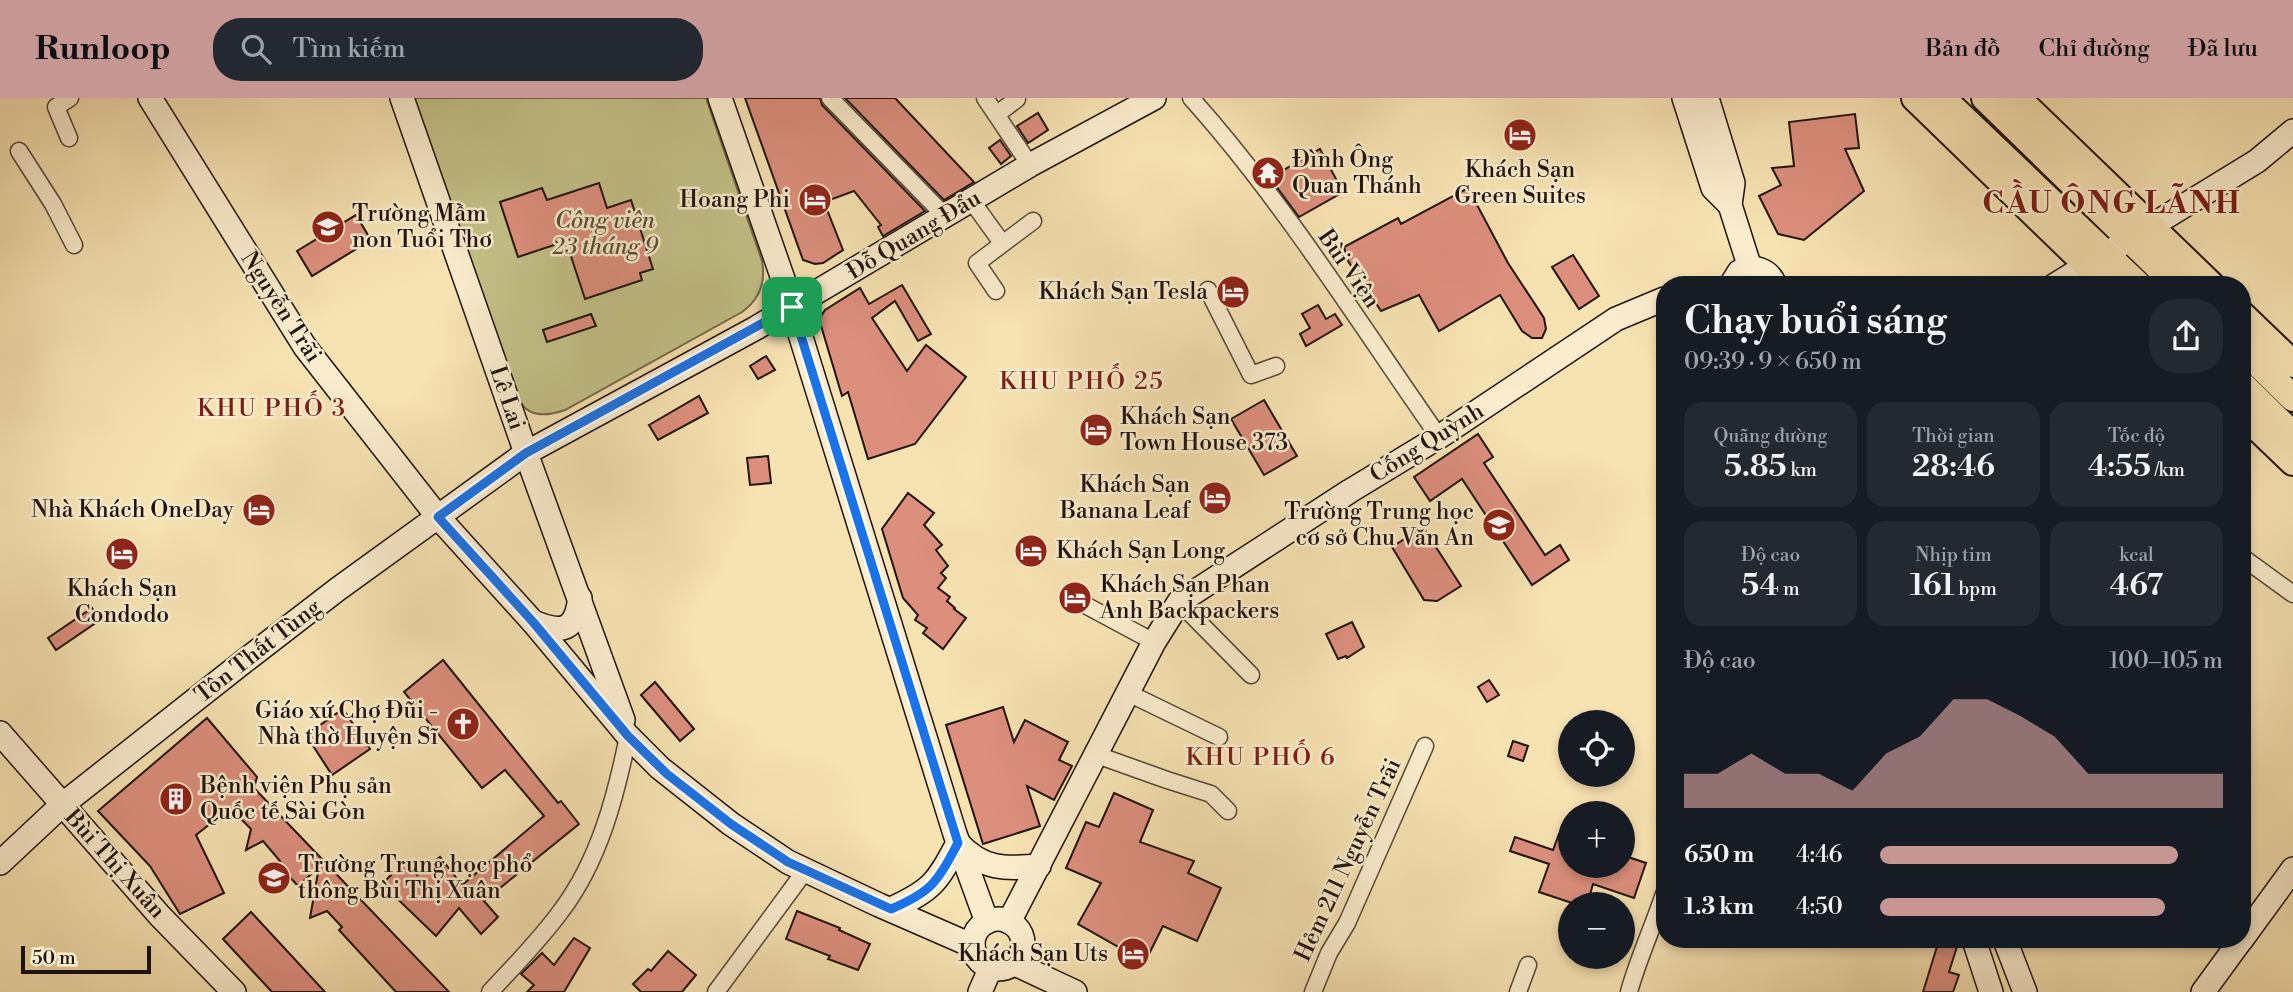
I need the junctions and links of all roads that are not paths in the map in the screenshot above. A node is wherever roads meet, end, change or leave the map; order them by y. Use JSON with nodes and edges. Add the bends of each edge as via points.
{"nodes":[{"id":1,"x":70,"y":98,"type":"edge"},
{"id":2,"x":150,"y":98,"type":"edge"},
{"id":3,"x":402,"y":98,"type":"edge"},
{"id":4,"x":720,"y":98,"type":"edge"},
{"id":5,"x":830,"y":98,"type":"edge"},
{"id":6,"x":985,"y":98,"type":"edge"},
{"id":7,"x":1154,"y":98,"type":"edge"},
{"id":8,"x":1191,"y":98,"type":"edge"},
{"id":9,"x":1684,"y":98,"type":"edge"},
{"id":10,"x":1707,"y":98,"type":"edge"},
{"id":11,"x":1915,"y":98,"type":"edge"},
{"id":12,"x":1942,"y":98,"type":"edge"},
{"id":13,"x":1985,"y":98,"type":"edge"},
{"id":14,"x":2017,"y":98,"type":"edge"},
{"id":15,"x":1017,"y":99,"type":"edge"},
{"id":16,"x":997,"y":114,"type":"junction"},
{"id":17,"x":1961,"y":129,"type":"junction"},
{"id":18,"x":2293,"y":131,"type":"edge"},
{"id":19,"x":69,"y":138,"type":"dead end"},
{"id":20,"x":19,"y":151,"type":"dead end"},
{"id":21,"x":1030,"y":165,"type":"junction"},
{"id":22,"x":2073,"y":167,"type":"junction"},
{"id":23,"x":971,"y":200,"type":"junction"},
{"id":24,"x":1730,"y":205,"type":"junction"},
{"id":25,"x":945,"y":216,"type":"junction"},
{"id":26,"x":1033,"y":221,"type":"dead end"},
{"id":27,"x":2140,"y":233,"type":"junction"},
{"id":28,"x":1002,"y":243,"type":"junction"},
{"id":29,"x":75,"y":245,"type":"dead end"},
{"id":30,"x":2096,"y":259,"type":"junction"},
{"id":31,"x":1750,"y":268,"type":"junction"},
{"id":32,"x":1737,"y":276,"type":"edge"},
{"id":33,"x":1770,"y":276,"type":"edge"},
{"id":34,"x":2069,"y":276,"type":"edge"},
{"id":35,"x":2104,"y":276,"type":"edge"},
{"id":36,"x":2123,"y":276,"type":"edge"},
{"id":37,"x":2171,"y":276,"type":"edge"},
{"id":38,"x":2199,"y":276,"type":"edge"},
{"id":39,"x":1208,"y":290,"type":"dead end"},
{"id":40,"x":996,"y":291,"type":"dead end"},
{"id":41,"x":1656,"y":302,"type":"edge"},
{"id":42,"x":792,"y":307,"type":"junction"},
{"id":43,"x":2251,"y":324,"type":"edge"},
{"id":44,"x":2251,"y":357,"type":"edge"},
{"id":45,"x":2293,"y":364,"type":"edge"},
{"id":46,"x":1276,"y":366,"type":"dead end"},
{"id":47,"x":2251,"y":394,"type":"edge"},
{"id":48,"x":2293,"y":398,"type":"edge"},
{"id":49,"x":2251,"y":422,"type":"edge"},
{"id":50,"x":2293,"y":435,"type":"edge"},
{"id":51,"x":1439,"y":437,"type":"junction"},
{"id":52,"x":526,"y":453,"type":"junction"},
{"id":53,"x":2293,"y":462,"type":"edge"},
{"id":54,"x":438,"y":517,"type":"junction"},
{"id":55,"x":2251,"y":564,"type":"edge"},
{"id":56,"x":2293,"y":594,"type":"edge"},
{"id":57,"x":580,"y":598,"type":"junction"},
{"id":58,"x":1179,"y":602,"type":"junction"},
{"id":59,"x":1087,"y":606,"type":"dead end"},
{"id":60,"x":533,"y":622,"type":"junction"},
{"id":61,"x":1154,"y":642,"type":"junction"},
{"id":62,"x":1251,"y":675,"type":"dead end"},
{"id":63,"x":1128,"y":693,"type":"junction"},
{"id":64,"x":0,"y":733,"type":"edge"},
{"id":65,"x":628,"y":736,"type":"junction"},
{"id":66,"x":1219,"y":737,"type":"dead end"},
{"id":67,"x":1424,"y":746,"type":"dead end"},
{"id":68,"x":1097,"y":755,"type":"junction"},
{"id":69,"x":62,"y":805,"type":"junction"},
{"id":70,"x":1228,"y":811,"type":"dead end"},
{"id":71,"x":958,"y":843,"type":"junction"},
{"id":72,"x":0,"y":863,"type":"edge"},
{"id":73,"x":1039,"y":866,"type":"junction"},
{"id":74,"x":2293,"y":869,"type":"edge"},
{"id":75,"x":805,"y":871,"type":"junction"},
{"id":76,"x":891,"y":909,"type":"junction"},
{"id":77,"x":1656,"y":919,"type":"edge"},
{"id":78,"x":998,"y":922,"type":"junction"},
{"id":79,"x":2251,"y":926,"type":"edge"},
{"id":80,"x":973,"y":946,"type":"junction"},
{"id":81,"x":1977,"y":948,"type":"edge"},
{"id":82,"x":2008,"y":948,"type":"edge"},
{"id":83,"x":2235,"y":948,"type":"edge"},
{"id":84,"x":1002,"y":965,"type":"junction"},
{"id":85,"x":1528,"y":965,"type":"dead end"},
{"id":86,"x":234,"y":992,"type":"edge"},
{"id":87,"x":490,"y":992,"type":"edge"},
{"id":88,"x":716,"y":992,"type":"edge"},
{"id":89,"x":980,"y":992,"type":"edge"},
{"id":90,"x":1075,"y":992,"type":"edge"},
{"id":91,"x":1313,"y":992,"type":"edge"},
{"id":92,"x":1518,"y":992,"type":"edge"},
{"id":93,"x":1629,"y":992,"type":"edge"},
{"id":94,"x":1991,"y":992,"type":"edge"},
{"id":95,"x":2025,"y":992,"type":"edge"},
{"id":96,"x":2203,"y":992,"type":"edge"}],
"edges":[{"from":1,"to":19,"type":"street","via":[[56,107]]},
{"from":2,"to":54,"type":"street","name":"Nguyễn Trãi","via":[[305,347]]},
{"from":3,"to":52,"type":"street","name":"Lê Lai"},
{"from":4,"to":42,"type":"street"},
{"from":5,"to":25,"type":"street"},
{"from":6,"to":16,"type":"street"},
{"from":7,"to":21,"type":"street","name":"Ðỗ Quang Ðẩu"},
{"from":8,"to":51,"type":"street","name":"Bùi Viện","via":[[1248,167]]},
{"from":9,"to":24,"type":"street","via":[[1713,188]]},
{"from":10,"to":24,"type":"street","via":[[1733,183]]},
{"from":11,"to":17,"type":"main road"},
{"from":12,"to":17,"type":"main road"},
{"from":13,"to":22,"type":"main road"},
{"from":14,"to":22,"type":"main road"},
{"from":15,"to":16,"type":"street"},
{"from":16,"to":21,"type":"street"},
{"from":17,"to":30,"type":"main road"},
{"from":18,"to":27,"type":"street","via":[[2257,161]]},
{"from":20,"to":29,"type":"street"},
{"from":21,"to":23,"type":"street","name":"Ðỗ Quang Ðẩu"},
{"from":22,"to":27,"type":"main road"},
{"from":23,"to":25,"type":"street","name":"Ðỗ Quang Ðẩu"},
{"from":23,"to":28,"type":"street"},
{"from":24,"to":31,"type":"street"},
{"from":25,"to":42,"type":"street","name":"Ðỗ Quang Ðẩu"},
{"from":26,"to":28,"type":"street"},
{"from":27,"to":30,"type":"street"},
{"from":27,"to":37,"type":"main road"},
{"from":27,"to":38,"type":"main road"},
{"from":28,"to":40,"type":"street","via":[[977,263]]},
{"from":30,"to":34,"type":"street"},
{"from":30,"to":35,"type":"main road"},
{"from":30,"to":36,"type":"main road"},
{"from":31,"to":32,"type":"street"},
{"from":31,"to":33,"type":"street"},
{"from":39,"to":46,"type":"street","via":[[1251,375]]},
{"from":41,"to":51,"type":"street","name":"Cống Quỳnh","via":[[1616,319]]},
{"from":42,"to":52,"type":"street","name":"Ðỗ Quang Ðẩu"},
{"from":42,"to":71,"type":"street"},
{"from":43,"to":45,"type":"main road"},
{"from":44,"to":48,"type":"main road"},
{"from":47,"to":50,"type":"main road"},
{"from":49,"to":53,"type":"main road"},
{"from":51,"to":58,"type":"street","name":"Cống Quỳnh"},
{"from":52,"to":54,"type":"street","name":"Tôn Thất Tùng"},
{"from":52,"to":57,"type":"street","name":"Lê Lai"},
{"from":54,"to":60,"type":"street","name":"Nguyễn Trãi"},
{"from":54,"to":69,"type":"street","name":"Tôn Thất Tùng","via":[[338,589]]},
{"from":55,"to":56,"type":"street"},
{"from":57,"to":60,"type":"street","via":[[572,623],[550,629]]},
{"from":57,"to":65,"type":"street","name":"Lê Lai"},
{"from":58,"to":61,"type":"street","name":"Cống Quỳnh"},
{"from":58,"to":62,"type":"street"},
{"from":59,"to":61,"type":"street"},
{"from":60,"to":65,"type":"street","name":"Nguyễn Trãi"},
{"from":61,"to":63,"type":"street","name":"Cống Quỳnh"},
{"from":63,"to":66,"type":"street"},
{"from":63,"to":68,"type":"street","name":"Cống Quỳnh"},
{"from":64,"to":69,"type":"street","name":"Bùi Thị Xuân"},
{"from":65,"to":75,"type":"street","name":"Nguyễn Trãi","via":[[694,796]]},
{"from":65,"to":87,"type":"street","via":[[610,811],[580,881],[562,911]]},
{"from":67,"to":91,"type":"street","name":"Hẻm 211 Nguyễn Trãi"},
{"from":68,"to":70,"type":"street","via":[[1211,794]]},
{"from":68,"to":73,"type":"street","name":"Cống Quỳnh"},
{"from":69,"to":72,"type":"street","name":"Tôn Thất Tùng"},
{"from":69,"to":86,"type":"street","name":"Bùi Thị Xuân"},
{"from":71,"to":73,"type":"street","via":[[971,856],[996,866]]},
{"from":71,"to":76,"type":"street","via":[[935,883]]},
{"from":71,"to":78,"type":"street"},
{"from":73,"to":78,"type":"street","name":"Cống Quỳnh"},
{"from":74,"to":79,"type":"street"},
{"from":75,"to":76,"type":"street","name":"Nguyễn Trãi"},
{"from":75,"to":88,"type":"street"},
{"from":76,"to":80,"type":"street","name":"Nguyễn Trãi"},
{"from":77,"to":93,"type":"street"},
{"from":78,"to":80,"type":"street","via":[[975,934]]},
{"from":78,"to":84,"type":"street","via":[[1016,927],[1022,941],[1022,949]]},
{"from":80,"to":84,"type":"street","via":[[979,959]]},
{"from":81,"to":94,"type":"street"},
{"from":82,"to":95,"type":"street"},
{"from":83,"to":96,"type":"street"},
{"from":84,"to":89,"type":"street"},
{"from":84,"to":90,"type":"street"},
{"from":85,"to":92,"type":"street"}]}
